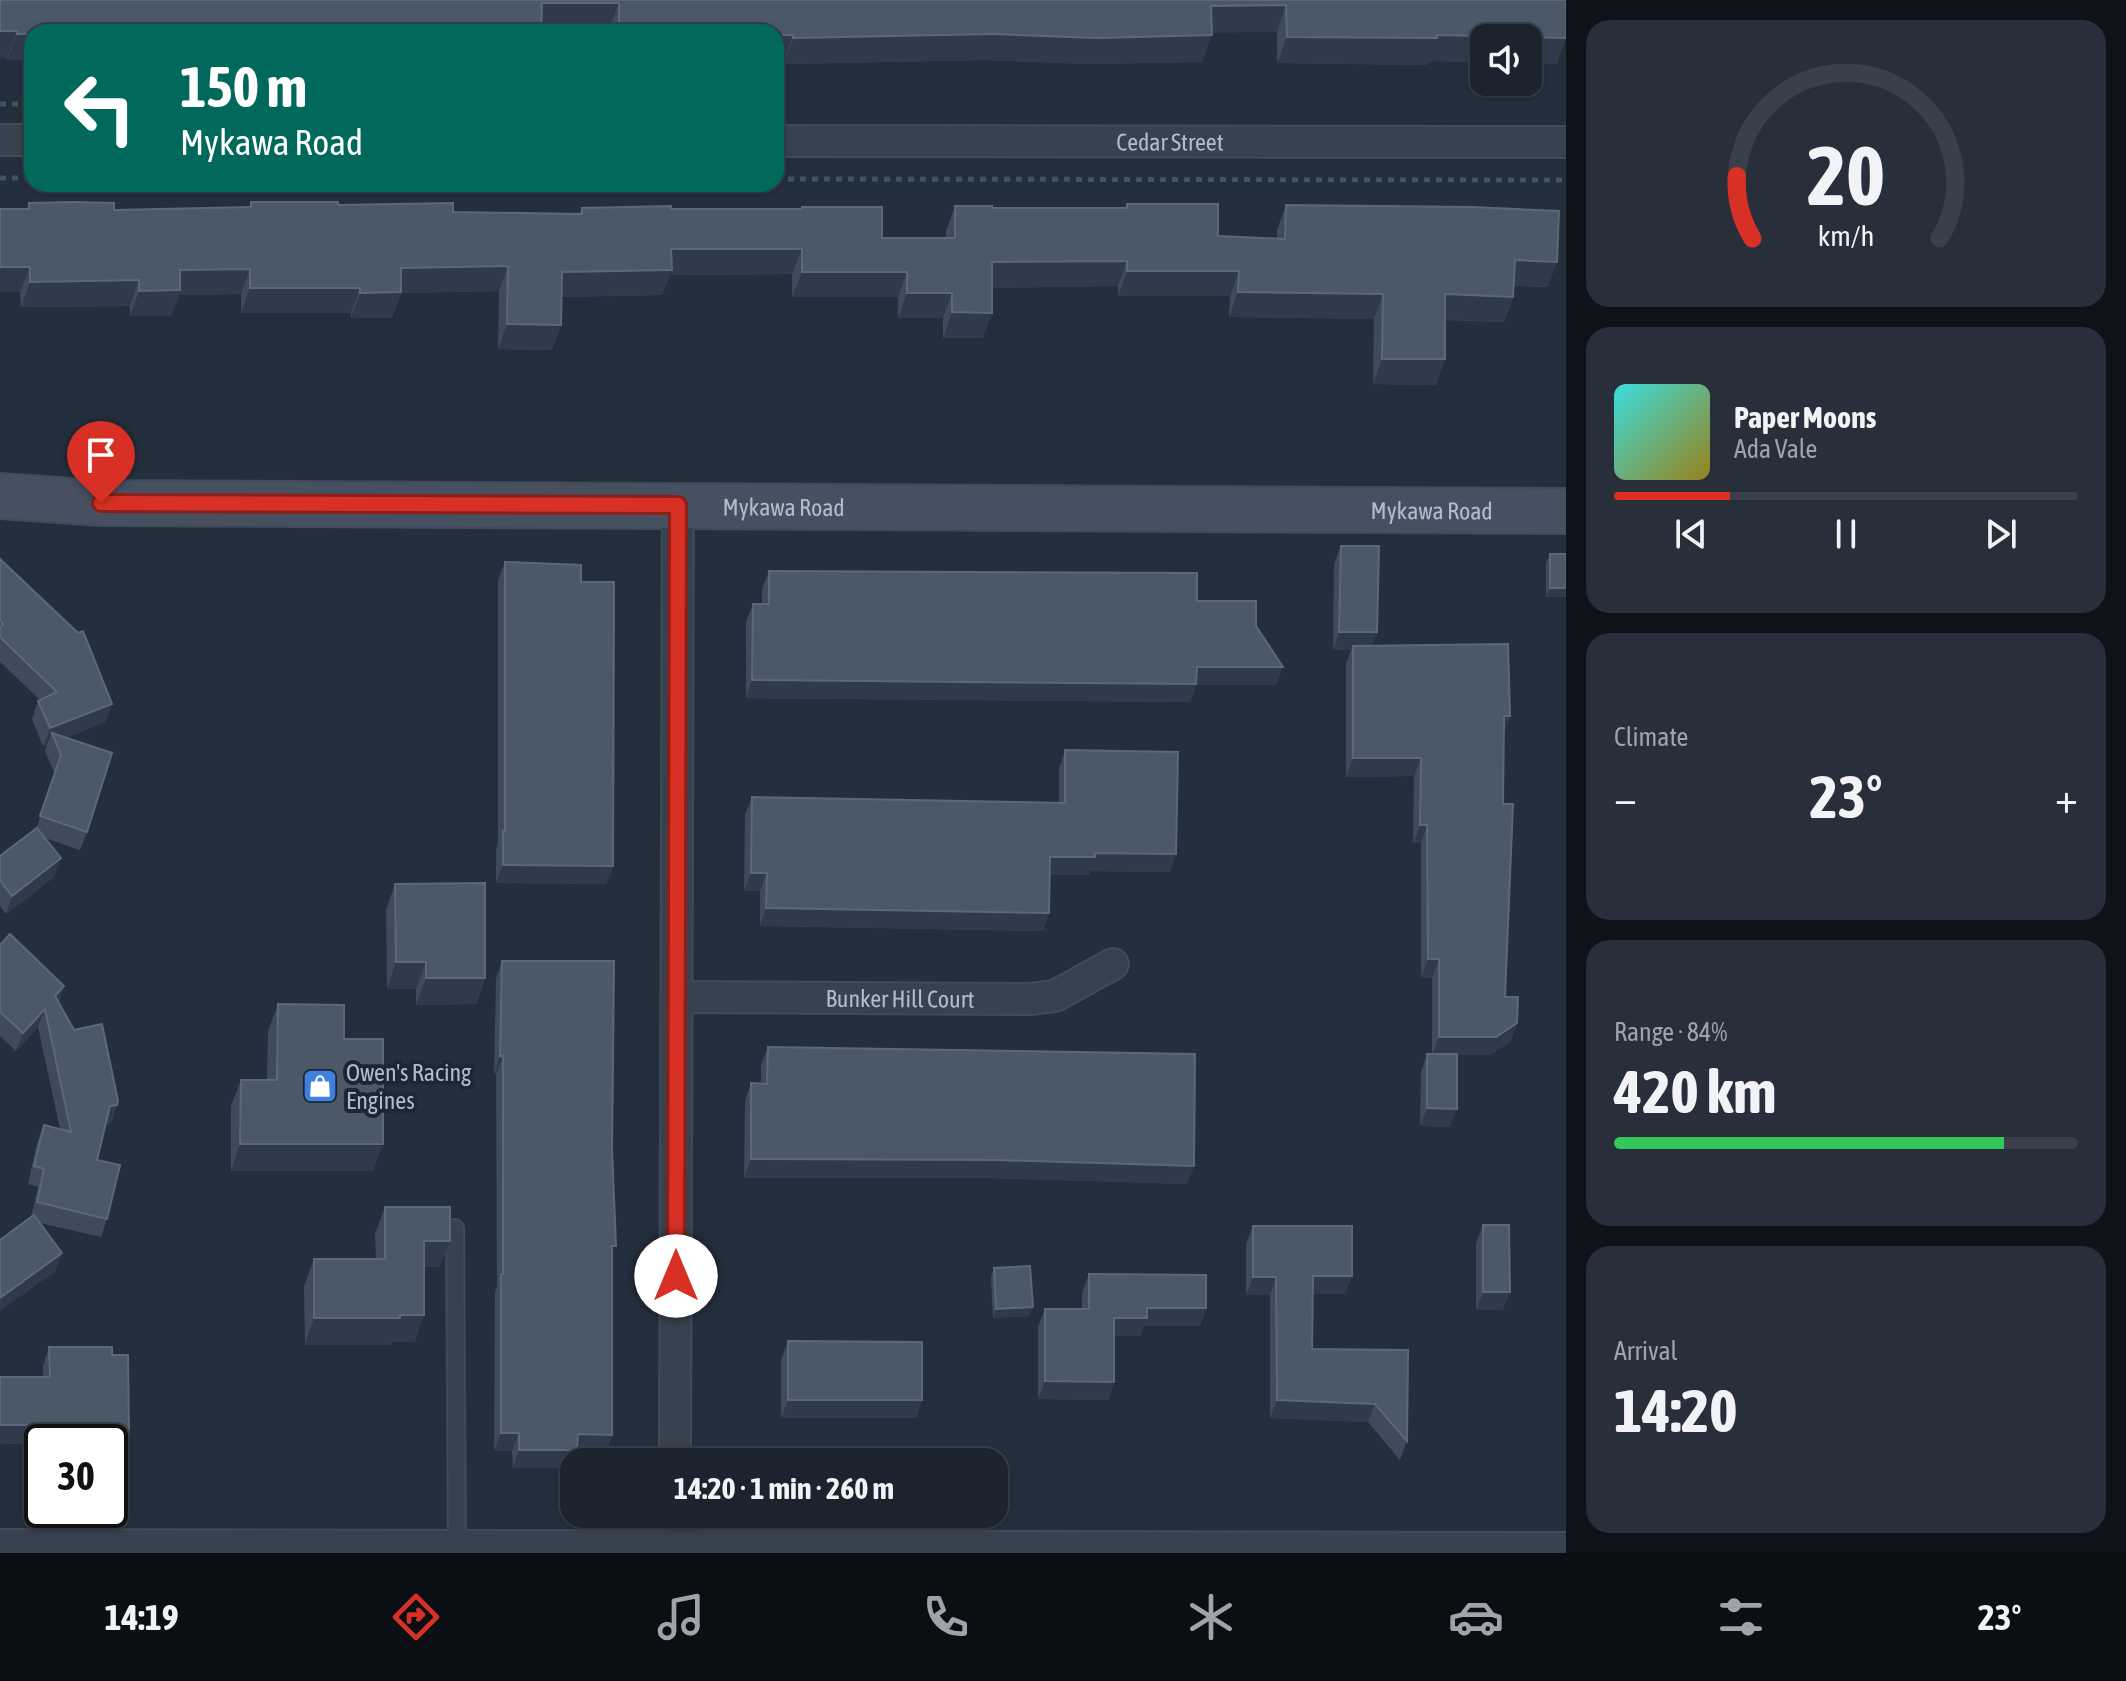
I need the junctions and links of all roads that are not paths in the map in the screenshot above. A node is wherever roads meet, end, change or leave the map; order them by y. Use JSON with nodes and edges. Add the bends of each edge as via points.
{"nodes":[{"id":1,"x":0,"y":140,"type":"edge"},
{"id":2,"x":24,"y":140,"type":"edge"},
{"id":3,"x":784,"y":141,"type":"edge"},
{"id":4,"x":1566,"y":142,"type":"edge"},
{"id":5,"x":0,"y":496,"type":"edge"},
{"id":6,"x":678,"y":505,"type":"junction"},
{"id":7,"x":1566,"y":511,"type":"edge"},
{"id":8,"x":1113,"y":964,"type":"dead end"},
{"id":9,"x":678,"y":997,"type":"junction"},
{"id":10,"x":455,"y":1228,"type":"dead end"},
{"id":11,"x":675,"y":1448,"type":"edge"},
{"id":12,"x":684,"y":1528,"type":"edge"},
{"id":13,"x":0,"y":1545,"type":"edge"},
{"id":14,"x":457,"y":1546,"type":"junction"},
{"id":15,"x":1566,"y":1548,"type":"edge"},
{"id":16,"x":690,"y":1549,"type":"edge"}],
"edges":[{"from":1,"to":2,"type":"street"},
{"from":3,"to":4,"type":"street","name":"Cedar Street"},
{"from":5,"to":6,"type":"main road","name":"Mykawa Road","via":[[101,503]]},
{"from":6,"to":7,"type":"main road","name":"Mykawa Road"},
{"from":6,"to":9,"type":"street"},
{"from":8,"to":9,"type":"street","name":"Bunker Hill Court","via":[[1055,996],[1030,999]]},
{"from":9,"to":11,"type":"street"},
{"from":10,"to":14,"type":"lane"},
{"from":12,"to":16,"type":"street"},
{"from":13,"to":14,"type":"street"},
{"from":14,"to":16,"type":"street"},
{"from":15,"to":16,"type":"street"}]}
